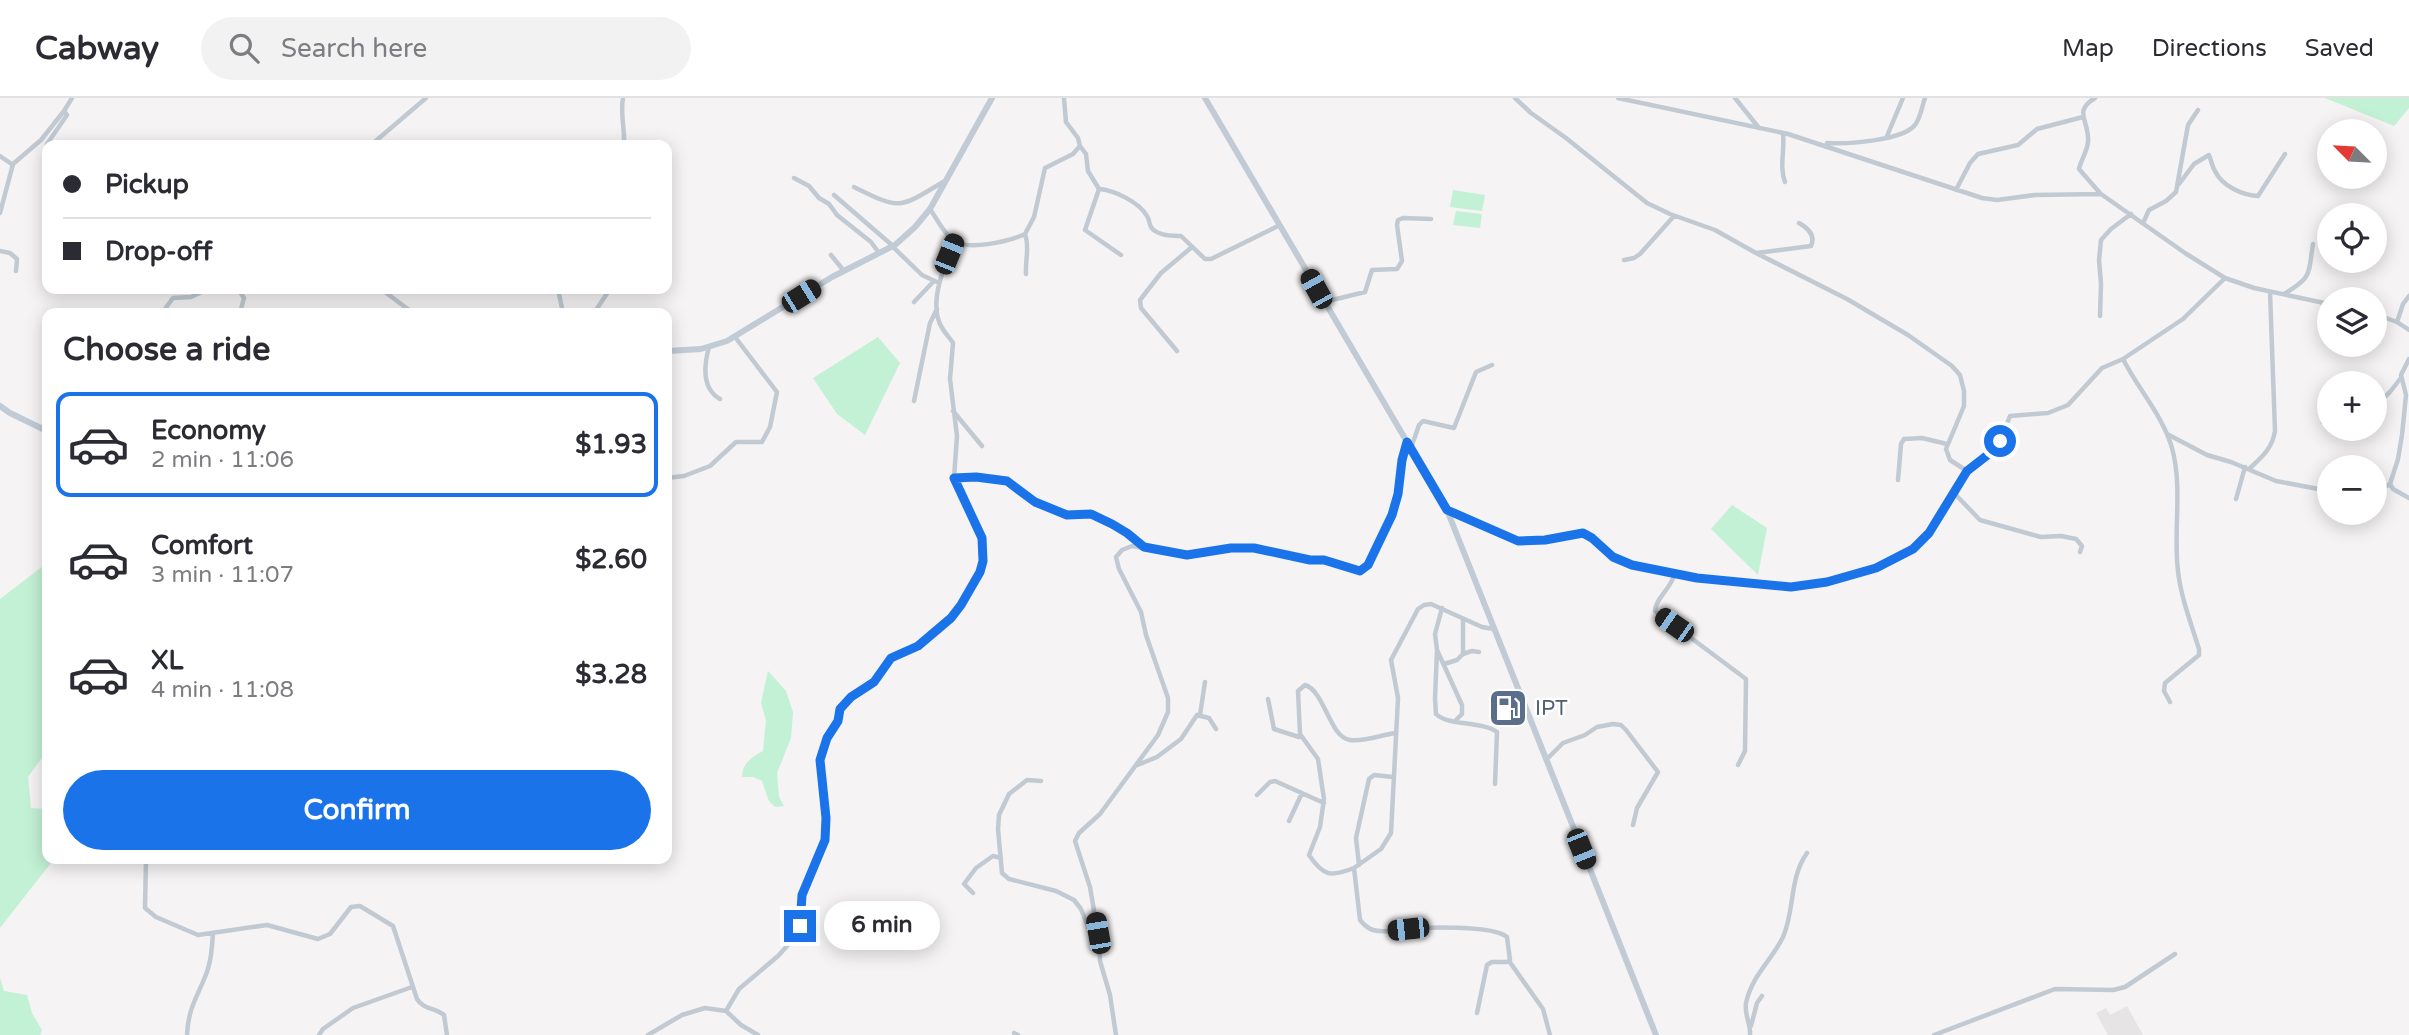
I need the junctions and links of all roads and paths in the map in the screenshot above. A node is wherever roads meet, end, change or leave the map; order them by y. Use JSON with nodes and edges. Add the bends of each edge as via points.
{"nodes":[{"id":1,"x":72,"y":98,"type":"edge"},
{"id":2,"x":426,"y":98,"type":"edge"},
{"id":3,"x":623,"y":98,"type":"edge"},
{"id":4,"x":985,"y":98,"type":"edge"},
{"id":5,"x":992,"y":98,"type":"edge"},
{"id":6,"x":1064,"y":98,"type":"edge"},
{"id":7,"x":1205,"y":98,"type":"edge"},
{"id":8,"x":1515,"y":98,"type":"edge"},
{"id":9,"x":1618,"y":98,"type":"edge"},
{"id":10,"x":1735,"y":98,"type":"edge"},
{"id":11,"x":1903,"y":98,"type":"edge"},
{"id":12,"x":1925,"y":98,"type":"edge"},
{"id":13,"x":2095,"y":98,"type":"edge"},
{"id":14,"x":987,"y":107,"type":"junction"},
{"id":15,"x":2198,"y":110,"type":"dead end"},
{"id":16,"x":64,"y":111,"type":"junction"},
{"id":17,"x":2083,"y":117,"type":"junction"},
{"id":18,"x":1759,"y":128,"type":"junction"},
{"id":19,"x":1783,"y":133,"type":"junction"},
{"id":20,"x":1887,"y":137,"type":"junction"},
{"id":21,"x":50,"y":140,"type":"edge"},
{"id":22,"x":377,"y":140,"type":"edge"},
{"id":23,"x":624,"y":140,"type":"edge"},
{"id":24,"x":1819,"y":143,"type":"junction"},
{"id":25,"x":1080,"y":146,"type":"junction"},
{"id":26,"x":2285,"y":154,"type":"dead end"},
{"id":27,"x":0,"y":156,"type":"edge"},
{"id":28,"x":13,"y":165,"type":"junction"},
{"id":29,"x":794,"y":178,"type":"dead end"},
{"id":30,"x":947,"y":180,"type":"junction"},
{"id":31,"x":1785,"y":182,"type":"dead end"},
{"id":32,"x":2179,"y":184,"type":"junction"},
{"id":33,"x":854,"y":187,"type":"dead end"},
{"id":34,"x":1099,"y":189,"type":"junction"},
{"id":35,"x":1956,"y":190,"type":"junction"},
{"id":36,"x":2101,"y":194,"type":"junction"},
{"id":37,"x":834,"y":195,"type":"dead end"},
{"id":38,"x":930,"y":209,"type":"junction"},
{"id":39,"x":0,"y":213,"type":"edge"},
{"id":40,"x":2131,"y":214,"type":"junction"},
{"id":41,"x":1674,"y":215,"type":"junction"},
{"id":42,"x":1431,"y":219,"type":"dead end"},
{"id":43,"x":1799,"y":222,"type":"dead end"},
{"id":44,"x":2143,"y":223,"type":"junction"},
{"id":45,"x":1281,"y":225,"type":"junction"},
{"id":46,"x":1025,"y":234,"type":"junction"},
{"id":47,"x":955,"y":241,"type":"junction"},
{"id":48,"x":2313,"y":244,"type":"dead end"},
{"id":49,"x":892,"y":246,"type":"junction"},
{"id":50,"x":1192,"y":247,"type":"junction"},
{"id":51,"x":0,"y":251,"type":"edge"},
{"id":52,"x":879,"y":253,"type":"junction"},
{"id":53,"x":1756,"y":254,"type":"junction"},
{"id":54,"x":831,"y":255,"type":"dead end"},
{"id":55,"x":1121,"y":255,"type":"dead end"},
{"id":56,"x":1624,"y":260,"type":"dead end"},
{"id":57,"x":16,"y":271,"type":"dead end"},
{"id":58,"x":844,"y":271,"type":"junction"},
{"id":59,"x":1026,"y":274,"type":"dead end"},
{"id":60,"x":2225,"y":278,"type":"junction"},
{"id":61,"x":936,"y":282,"type":"junction"},
{"id":62,"x":2270,"y":292,"type":"junction"},
{"id":63,"x":197,"y":294,"type":"edge"},
{"id":64,"x":388,"y":294,"type":"edge"},
{"id":65,"x":2284,"y":294,"type":"junction"},
{"id":66,"x":2409,"y":296,"type":"edge"},
{"id":67,"x":2317,"y":301,"type":"edge"},
{"id":68,"x":914,"y":302,"type":"dead end"},
{"id":69,"x":1324,"y":302,"type":"junction"},
{"id":70,"x":166,"y":308,"type":"edge"},
{"id":71,"x":406,"y":308,"type":"edge"},
{"id":72,"x":937,"y":309,"type":"junction"},
{"id":73,"x":2100,"y":316,"type":"dead end"},
{"id":74,"x":2387,"y":318,"type":"edge"},
{"id":75,"x":2397,"y":322,"type":"junction"},
{"id":76,"x":2409,"y":330,"type":"edge"},
{"id":77,"x":735,"y":337,"type":"junction"},
{"id":78,"x":709,"y":347,"type":"junction"},
{"id":79,"x":672,"y":351,"type":"edge"},
{"id":80,"x":1177,"y":351,"type":"dead end"},
{"id":81,"x":2123,"y":359,"type":"junction"},
{"id":82,"x":2409,"y":359,"type":"edge"},
{"id":83,"x":1492,"y":365,"type":"dead end"},
{"id":84,"x":2401,"y":377,"type":"junction"},
{"id":85,"x":2387,"y":395,"type":"edge"},
{"id":86,"x":720,"y":400,"type":"dead end"},
{"id":87,"x":914,"y":401,"type":"dead end"},
{"id":88,"x":0,"y":406,"type":"edge"},
{"id":89,"x":953,"y":411,"type":"junction"},
{"id":90,"x":42,"y":428,"type":"edge"},
{"id":91,"x":2166,"y":433,"type":"junction"},
{"id":92,"x":1947,"y":444,"type":"junction"},
{"id":93,"x":1409,"y":445,"type":"junction"},
{"id":94,"x":982,"y":446,"type":"dead end"},
{"id":95,"x":2247,"y":468,"type":"junction"},
{"id":96,"x":1967,"y":471,"type":"junction"},
{"id":97,"x":672,"y":477,"type":"edge"},
{"id":98,"x":954,"y":478,"type":"junction"},
{"id":99,"x":1898,"y":480,"type":"dead end"},
{"id":100,"x":2390,"y":484,"type":"junction"},
{"id":101,"x":2387,"y":486,"type":"edge"},
{"id":102,"x":2317,"y":489,"type":"edge"},
{"id":103,"x":1954,"y":493,"type":"junction"},
{"id":104,"x":2409,"y":498,"type":"edge"},
{"id":105,"x":2236,"y":499,"type":"dead end"},
{"id":106,"x":1447,"y":510,"type":"junction"},
{"id":107,"x":1144,"y":547,"type":"junction"},
{"id":108,"x":2080,"y":552,"type":"dead end"},
{"id":109,"x":1675,"y":573,"type":"junction"},
{"id":110,"x":1441,"y":608,"type":"junction"},
{"id":111,"x":1463,"y":619,"type":"junction"},
{"id":112,"x":1494,"y":629,"type":"junction"},
{"id":113,"x":1437,"y":650,"type":"junction"},
{"id":114,"x":1479,"y":652,"type":"dead end"},
{"id":115,"x":1462,"y":654,"type":"junction"},
{"id":116,"x":1444,"y":664,"type":"junction"},
{"id":117,"x":1205,"y":682,"type":"dead end"},
{"id":118,"x":1268,"y":699,"type":"dead end"},
{"id":119,"x":2169,"y":702,"type":"dead end"},
{"id":120,"x":1200,"y":715,"type":"junction"},
{"id":121,"x":1455,"y":721,"type":"junction"},
{"id":122,"x":1216,"y":729,"type":"dead end"},
{"id":123,"x":1395,"y":733,"type":"junction"},
{"id":124,"x":1300,"y":737,"type":"junction"},
{"id":125,"x":1546,"y":760,"type":"junction"},
{"id":126,"x":1738,"y":765,"type":"dead end"},
{"id":127,"x":1134,"y":766,"type":"junction"},
{"id":128,"x":1393,"y":777,"type":"junction"},
{"id":129,"x":1041,"y":781,"type":"dead end"},
{"id":130,"x":1495,"y":784,"type":"dead end"},
{"id":131,"x":1302,"y":793,"type":"junction"},
{"id":132,"x":1257,"y":795,"type":"dead end"},
{"id":133,"x":1324,"y":803,"type":"junction"},
{"id":134,"x":1289,"y":821,"type":"dead end"},
{"id":135,"x":1633,"y":825,"type":"dead end"},
{"id":136,"x":1807,"y":853,"type":"dead end"},
{"id":137,"x":1001,"y":858,"type":"junction"},
{"id":138,"x":147,"y":864,"type":"edge"},
{"id":139,"x":1357,"y":867,"type":"junction"},
{"id":140,"x":973,"y":893,"type":"dead end"},
{"id":141,"x":213,"y":933,"type":"junction"},
{"id":142,"x":1100,"y":954,"type":"junction"},
{"id":143,"x":2175,"y":954,"type":"dead end"},
{"id":144,"x":1508,"y":961,"type":"junction"},
{"id":145,"x":412,"y":987,"type":"junction"},
{"id":146,"x":1762,"y":996,"type":"dead end"},
{"id":147,"x":726,"y":1011,"type":"junction"},
{"id":148,"x":1477,"y":1013,"type":"dead end"},
{"id":149,"x":1751,"y":1026,"type":"junction"},
{"id":150,"x":187,"y":1035,"type":"edge"},
{"id":151,"x":318,"y":1035,"type":"edge"},
{"id":152,"x":447,"y":1035,"type":"edge"},
{"id":153,"x":648,"y":1035,"type":"edge"},
{"id":154,"x":758,"y":1035,"type":"edge"},
{"id":155,"x":1116,"y":1035,"type":"edge"},
{"id":156,"x":1550,"y":1035,"type":"edge"},
{"id":157,"x":1656,"y":1035,"type":"edge"},
{"id":158,"x":1750,"y":1035,"type":"edge"},
{"id":159,"x":1934,"y":1035,"type":"edge"}],
"edges":[{"from":1,"to":16,"type":"street"},
{"from":2,"to":22,"type":"street"},
{"from":3,"to":23,"type":"street"},
{"from":4,"to":14,"type":"street"},
{"from":5,"to":14,"type":"main road"},
{"from":6,"to":25,"type":"street","via":[[1066,122]]},
{"from":7,"to":45,"type":"main road"},
{"from":8,"to":41,"type":"street","via":[[1634,193]]},
{"from":9,"to":18,"type":"street"},
{"from":10,"to":18,"type":"street"},
{"from":11,"to":20,"type":"street"},
{"from":12,"to":20,"type":"street","via":[[1915,125]]},
{"from":13,"to":17,"type":"street","via":[[2085,106]]},
{"from":14,"to":30,"type":"main road"},
{"from":15,"to":32,"type":"street","via":[[2188,125]]},
{"from":16,"to":21,"type":"street","via":[[67,115]]},
{"from":16,"to":28,"type":"street","via":[[37,145]]},
{"from":17,"to":35,"type":"street","via":[[2037,128],[2018,145],[1978,154]]},
{"from":17,"to":36,"type":"street","via":[[2088,142],[2079,169]]},
{"from":18,"to":19,"type":"street"},
{"from":19,"to":24,"type":"street"},
{"from":19,"to":31,"type":"street"},
{"from":20,"to":24,"type":"street"},
{"from":24,"to":35,"type":"street"},
{"from":25,"to":34,"type":"street"},
{"from":25,"to":46,"type":"street","via":[[1045,168]]},
{"from":26,"to":32,"type":"street","via":[[2258,196],[2225,183],[2209,155],[2194,164]]},
{"from":27,"to":28,"type":"street"},
{"from":28,"to":39,"type":"street"},
{"from":29,"to":52,"type":"street","via":[[809,186]]},
{"from":30,"to":33,"type":"street","via":[[899,206]]},
{"from":30,"to":38,"type":"main road"},
{"from":32,"to":44,"type":"street","via":[[2172,197],[2149,210]]},
{"from":34,"to":50,"type":"street","via":[[1138,206],[1155,231],[1181,236]]},
{"from":34,"to":55,"type":"street","via":[[1085,230]]},
{"from":35,"to":36,"type":"street","via":[[1990,200]]},
{"from":36,"to":40,"type":"street"},
{"from":37,"to":49,"type":"street"},
{"from":38,"to":47,"type":"street"},
{"from":38,"to":49,"type":"main road"},
{"from":40,"to":44,"type":"street"},
{"from":40,"to":73,"type":"street","via":[[2101,240]]},
{"from":41,"to":53,"type":"street","via":[[1715,230]]},
{"from":41,"to":56,"type":"street","via":[[1640,254]]},
{"from":42,"to":69,"type":"street","via":[[1398,220],[1402,261],[1397,270],[1372,270],[1365,292]]},
{"from":43,"to":53,"type":"street","via":[[1812,236],[1811,246]]},
{"from":44,"to":60,"type":"street"},
{"from":45,"to":50,"type":"street","via":[[1211,259],[1202,258]]},
{"from":45,"to":69,"type":"main road"},
{"from":46,"to":47,"type":"street","via":[[995,243]]},
{"from":46,"to":59,"type":"street"},
{"from":47,"to":61,"type":"street"},
{"from":48,"to":65,"type":"street","via":[[2307,278]]},
{"from":49,"to":52,"type":"main road"},
{"from":49,"to":61,"type":"street"},
{"from":50,"to":80,"type":"street","via":[[1161,273],[1140,300],[1141,308]]},
{"from":51,"to":57,"type":"street","via":[[17,259]]},
{"from":52,"to":58,"type":"main road"},
{"from":53,"to":92,"type":"street","via":[[1886,321],[1955,370],[1962,383],[1964,405]]},
{"from":54,"to":58,"type":"street"},
{"from":58,"to":77,"type":"main road"},
{"from":60,"to":62,"type":"street"},
{"from":60,"to":81,"type":"street","via":[[2183,319]]},
{"from":61,"to":68,"type":"street"},
{"from":61,"to":72,"type":"street"},
{"from":62,"to":65,"type":"street"},
{"from":62,"to":95,"type":"street","via":[[2275,431],[2269,449]]},
{"from":63,"to":70,"type":"street","via":[[173,299]]},
{"from":64,"to":71,"type":"street"},
{"from":65,"to":67,"type":"street"},
{"from":66,"to":75,"type":"street"},
{"from":69,"to":93,"type":"main road"},
{"from":72,"to":87,"type":"street"},
{"from":72,"to":89,"type":"street","via":[[940,325],[953,343]]},
{"from":74,"to":75,"type":"street"},
{"from":75,"to":76,"type":"street"},
{"from":77,"to":78,"type":"main road"},
{"from":77,"to":97,"type":"street","via":[[777,392],[770,427],[762,442],[736,442],[710,466]]},
{"from":78,"to":79,"type":"main road"},
{"from":78,"to":86,"type":"street","via":[[708,389]]},
{"from":81,"to":91,"type":"street"},
{"from":81,"to":96,"type":"street","via":[[2102,368],[2058,411],[2010,416],[1998,446]]},
{"from":82,"to":84,"type":"street"},
{"from":83,"to":93,"type":"street","via":[[1476,372],[1454,428],[1422,421]]},
{"from":84,"to":85,"type":"street"},
{"from":84,"to":100,"type":"street","via":[[2406,395],[2402,435]]},
{"from":88,"to":90,"type":"main road"},
{"from":89,"to":94,"type":"street"},
{"from":89,"to":98,"type":"street","via":[[957,444]]},
{"from":91,"to":95,"type":"street","via":[[2207,455]]},
{"from":91,"to":119,"type":"street","via":[[2176,473],[2178,569],[2199,649],[2197,659],[2165,683]]},
{"from":92,"to":96,"type":"street","via":[[1947,456]]},
{"from":92,"to":99,"type":"street","via":[[1930,438],[1905,439]]},
{"from":93,"to":106,"type":"main road"},
{"from":93,"to":107,"type":"street","via":[[1392,515],[1362,570],[1254,548],[1187,555]]},
{"from":95,"to":102,"type":"street","via":[[2288,485]]},
{"from":95,"to":105,"type":"street"},
{"from":96,"to":103,"type":"street"},
{"from":98,"to":107,"type":"street","via":[[1007,481],[1035,502],[1067,515],[1091,514],[1112,524]]},
{"from":98,"to":147,"type":"street","via":[[983,542],[977,579],[958,610],[939,629],[918,646],[894,655],[874,682],[840,709],[820,760],[825,840],[802,895],[797,935],[739,989]]},
{"from":100,"to":101,"type":"street"},
{"from":100,"to":104,"type":"street"},
{"from":103,"to":108,"type":"street","via":[[1980,520],[2041,537],[2076,539],[2082,546]]},
{"from":103,"to":109,"type":"street","via":[[1922,542],[1892,562],[1854,575],[1791,587]]},
{"from":106,"to":109,"type":"street","via":[[1518,541],[1583,533],[1617,559]]},
{"from":106,"to":112,"type":"main road"},
{"from":107,"to":127,"type":"street","via":[[1122,550],[1116,560],[1141,612],[1169,703],[1162,729]]},
{"from":109,"to":126,"type":"street","via":[[1655,611],[1746,679],[1745,751]]},
{"from":110,"to":111,"type":"street"},
{"from":110,"to":113,"type":"street","via":[[1435,634]]},
{"from":110,"to":123,"type":"street","via":[[1428,604],[1419,608],[1392,655],[1398,693]]},
{"from":111,"to":112,"type":"street"},
{"from":111,"to":115,"type":"street"},
{"from":112,"to":125,"type":"main road"},
{"from":113,"to":116,"type":"street"},
{"from":113,"to":121,"type":"street","via":[[1437,714]]},
{"from":114,"to":115,"type":"street"},
{"from":115,"to":116,"type":"street"},
{"from":116,"to":121,"type":"street","via":[[1462,705],[1462,714]]},
{"from":117,"to":120,"type":"street"},
{"from":118,"to":124,"type":"street","via":[[1274,729]]},
{"from":120,"to":122,"type":"street","via":[[1209,718]]},
{"from":120,"to":127,"type":"street","via":[[1179,741]]},
{"from":121,"to":130,"type":"street","via":[[1497,732]]},
{"from":123,"to":124,"type":"street","via":[[1356,740],[1343,737],[1314,690],[1306,685],[1298,695]]},
{"from":123,"to":128,"type":"street"},
{"from":124,"to":133,"type":"street","via":[[1319,761]]},
{"from":125,"to":135,"type":"street","via":[[1561,745],[1597,727],[1623,727],[1658,772],[1637,808]]},
{"from":125,"to":157,"type":"main road"},
{"from":127,"to":142,"type":"street","via":[[1100,814],[1075,839],[1090,887]]},
{"from":128,"to":139,"type":"street","via":[[1391,833],[1381,849]]},
{"from":128,"to":139,"type":"street","via":[[1374,775],[1369,779],[1356,838]]},
{"from":129,"to":137,"type":"street","via":[[1027,780],[1005,799],[998,820]]},
{"from":131,"to":132,"type":"street","via":[[1273,781]]},
{"from":131,"to":133,"type":"street"},
{"from":131,"to":134,"type":"street"},
{"from":133,"to":139,"type":"street","via":[[1309,855],[1327,874]]},
{"from":136,"to":149,"type":"street","via":[[1799,866],[1783,938],[1755,979],[1747,1000]]},
{"from":137,"to":140,"type":"street","via":[[993,856],[967,877],[964,884]]},
{"from":137,"to":142,"type":"street","via":[[1009,879],[1056,891],[1077,902]]},
{"from":138,"to":141,"type":"street","via":[[147,911],[194,934]]},
{"from":139,"to":144,"type":"street","via":[[1359,916],[1367,927],[1500,933],[1508,940]]},
{"from":141,"to":145,"type":"street","via":[[273,925],[323,938],[348,910],[360,906],[393,926]]},
{"from":141,"to":150,"type":"street","via":[[212,953],[188,1017]]},
{"from":142,"to":155,"type":"street"},
{"from":143,"to":159,"type":"street","via":[[2124,987],[2055,989]]},
{"from":144,"to":148,"type":"street","via":[[1487,965]]},
{"from":144,"to":156,"type":"street","via":[[1543,1009]]},
{"from":145,"to":151,"type":"street","via":[[353,1008]]},
{"from":145,"to":152,"type":"street","via":[[422,1006],[444,1015]]},
{"from":146,"to":149,"type":"street"},
{"from":147,"to":153,"type":"street","via":[[695,1010]]},
{"from":147,"to":154,"type":"street"},
{"from":149,"to":158,"type":"street"}]}
